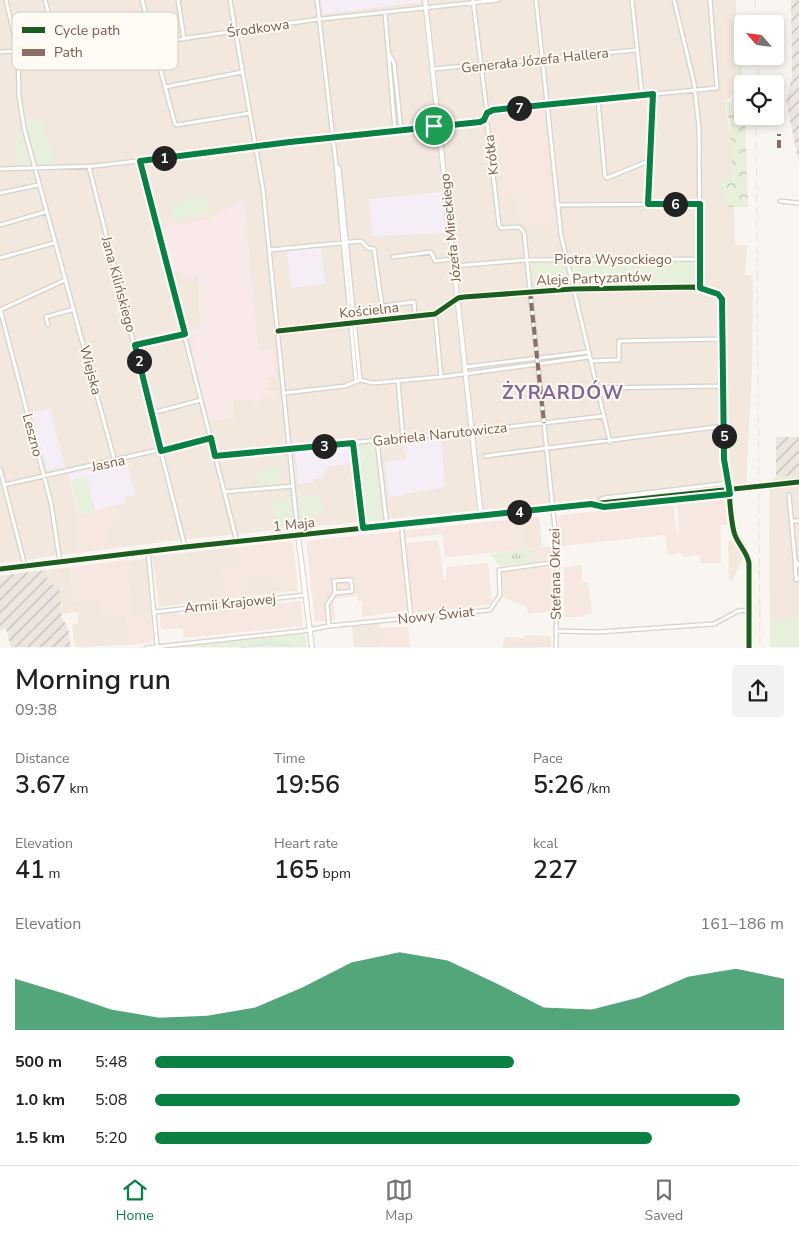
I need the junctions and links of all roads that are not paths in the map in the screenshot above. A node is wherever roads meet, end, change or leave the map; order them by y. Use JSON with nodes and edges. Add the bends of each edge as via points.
{"nodes":[{"id":1,"x":6,"y":0,"type":"edge"},
{"id":2,"x":178,"y":0,"type":"edge"},
{"id":3,"x":230,"y":0,"type":"edge"},
{"id":4,"x":317,"y":0,"type":"edge"},
{"id":5,"x":425,"y":0,"type":"edge"},
{"id":6,"x":498,"y":0,"type":"edge"},
{"id":7,"x":536,"y":0,"type":"edge"},
{"id":8,"x":632,"y":0,"type":"edge"},
{"id":9,"x":674,"y":0,"type":"edge"},
{"id":10,"x":710,"y":0,"type":"edge"},
{"id":11,"x":473,"y":1,"type":"edge"},
{"id":12,"x":426,"y":8,"type":"junction"},
{"id":13,"x":385,"y":13,"type":"junction"},
{"id":14,"x":319,"y":20,"type":"junction"},
{"id":15,"x":12,"y":26,"type":"edge"},
{"id":16,"x":235,"y":31,"type":"junction"},
{"id":17,"x":184,"y":39,"type":"junction"},
{"id":18,"x":178,"y":40,"type":"edge"},
{"id":19,"x":637,"y":50,"type":"junction"},
{"id":20,"x":388,"y":51,"type":"junction"},
{"id":21,"x":543,"y":58,"type":"junction"},
{"id":22,"x":480,"y":65,"type":"junction"},
{"id":23,"x":18,"y":70,"type":"edge"},
{"id":24,"x":160,"y":70,"type":"edge"},
{"id":25,"x":433,"y":70,"type":"junction"},
{"id":26,"x":242,"y":72,"type":"junction"},
{"id":27,"x":164,"y":87,"type":"junction"},
{"id":28,"x":695,"y":91,"type":"junction"},
{"id":29,"x":653,"y":94,"type":"junction"},
{"id":30,"x":642,"y":96,"type":"junction"},
{"id":31,"x":598,"y":100,"type":"junction"},
{"id":32,"x":547,"y":105,"type":"junction"},
{"id":33,"x":250,"y":113,"type":"junction"},
{"id":34,"x":487,"y":113,"type":"junction"},
{"id":35,"x":484,"y":120,"type":"junction"},
{"id":36,"x":439,"y":126,"type":"junction"},
{"id":37,"x":400,"y":130,"type":"junction"},
{"id":38,"x":394,"y":131,"type":"junction"},
{"id":39,"x":333,"y":138,"type":"junction"},
{"id":40,"x":255,"y":146,"type":"junction"},
{"id":41,"x":651,"y":160,"type":"junction"},
{"id":42,"x":140,"y":161,"type":"junction"},
{"id":43,"x":88,"y":167,"type":"junction"},
{"id":44,"x":0,"y":169,"type":"edge"},
{"id":45,"x":35,"y":169,"type":"junction"},
{"id":46,"x":39,"y":185,"type":"junction"},
{"id":47,"x":0,"y":193,"type":"edge"},
{"id":48,"x":780,"y":201,"type":"dead end"},
{"id":49,"x":648,"y":204,"type":"junction"},
{"id":50,"x":700,"y":204,"type":"junction"},
{"id":51,"x":799,"y":204,"type":"edge"},
{"id":52,"x":557,"y":205,"type":"junction"},
{"id":53,"x":45,"y":212,"type":"junction"},
{"id":54,"x":0,"y":224,"type":"edge"},
{"id":55,"x":54,"y":242,"type":"junction"},
{"id":56,"x":342,"y":242,"type":"junction"},
{"id":57,"x":269,"y":250,"type":"junction"},
{"id":58,"x":393,"y":257,"type":"dead end"},
{"id":59,"x":0,"y":258,"type":"edge"},
{"id":60,"x":453,"y":259,"type":"junction"},
{"id":61,"x":701,"y":259,"type":"junction"},
{"id":62,"x":526,"y":260,"type":"junction"},
{"id":63,"x":566,"y":260,"type":"junction"},
{"id":64,"x":454,"y":266,"type":"junction"},
{"id":65,"x":66,"y":280,"type":"junction"},
{"id":66,"x":700,"y":288,"type":"junction"},
{"id":67,"x":573,"y":289,"type":"junction"},
{"id":68,"x":530,"y":291,"type":"junction"},
{"id":69,"x":458,"y":298,"type":"junction"},
{"id":70,"x":74,"y":309,"type":"junction"},
{"id":71,"x":0,"y":310,"type":"edge"},
{"id":72,"x":435,"y":314,"type":"junction"},
{"id":73,"x":415,"y":316,"type":"junction"},
{"id":74,"x":353,"y":323,"type":"junction"},
{"id":75,"x":48,"y":325,"type":"dead end"},
{"id":76,"x":278,"y":331,"type":"junction"},
{"id":77,"x":185,"y":334,"type":"junction"},
{"id":78,"x":723,"y":339,"type":"junction"},
{"id":79,"x":135,"y":345,"type":"junction"},
{"id":80,"x":588,"y":352,"type":"junction"},
{"id":81,"x":537,"y":358,"type":"junction"},
{"id":82,"x":590,"y":359,"type":"junction"},
{"id":83,"x":538,"y":364,"type":"junction"},
{"id":84,"x":465,"y":367,"type":"junction"},
{"id":85,"x":465,"y":374,"type":"junction"},
{"id":86,"x":441,"y":377,"type":"junction"},
{"id":87,"x":360,"y":380,"type":"junction"},
{"id":88,"x":356,"y":381,"type":"junction"},
{"id":89,"x":398,"y":381,"type":"junction"},
{"id":90,"x":724,"y":386,"type":"junction"},
{"id":91,"x":597,"y":388,"type":"junction"},
{"id":92,"x":284,"y":393,"type":"junction"},
{"id":93,"x":202,"y":400,"type":"junction"},
{"id":94,"x":152,"y":413,"type":"junction"},
{"id":95,"x":604,"y":416,"type":"junction"},
{"id":96,"x":544,"y":423,"type":"junction"},
{"id":97,"x":724,"y":426,"type":"junction"},
{"id":98,"x":472,"y":431,"type":"junction"},
{"id":99,"x":211,"y":438,"type":"junction"},
{"id":100,"x":403,"y":438,"type":"junction"},
{"id":101,"x":377,"y":441,"type":"junction"},
{"id":102,"x":610,"y":442,"type":"junction"},
{"id":103,"x":353,"y":443,"type":"junction"},
{"id":104,"x":290,"y":449,"type":"junction"},
{"id":105,"x":546,"y":449,"type":"junction"},
{"id":106,"x":161,"y":451,"type":"junction"},
{"id":107,"x":215,"y":456,"type":"junction"},
{"id":108,"x":485,"y":456,"type":"dead end"},
{"id":109,"x":115,"y":462,"type":"junction"},
{"id":110,"x":0,"y":470,"type":"edge"},
{"id":111,"x":44,"y":476,"type":"junction"},
{"id":112,"x":799,"y":482,"type":"edge"},
{"id":113,"x":729,"y":485,"type":"junction"},
{"id":114,"x":771,"y":485,"type":"tunnel mouth"},
{"id":115,"x":4,"y":486,"type":"junction"},
{"id":116,"x":293,"y":486,"type":"junction"},
{"id":117,"x":745,"y":488,"type":"tunnel mouth"},
{"id":118,"x":224,"y":492,"type":"junction"},
{"id":119,"x":730,"y":493,"type":"junction"},
{"id":120,"x":789,"y":495,"type":"dead end"},
{"id":121,"x":591,"y":504,"type":"junction"},
{"id":122,"x":552,"y":508,"type":"junction"},
{"id":123,"x":481,"y":516,"type":"junction"},
{"id":124,"x":799,"y":521,"type":"edge"},
{"id":125,"x":792,"y":522,"type":"junction"},
{"id":126,"x":401,"y":524,"type":"junction"},
{"id":127,"x":387,"y":526,"type":"junction"},
{"id":128,"x":363,"y":528,"type":"junction"},
{"id":129,"x":298,"y":535,"type":"junction"},
{"id":130,"x":237,"y":542,"type":"junction"},
{"id":131,"x":185,"y":547,"type":"junction"},
{"id":132,"x":148,"y":551,"type":"junction"},
{"id":133,"x":795,"y":560,"type":"junction"},
{"id":134,"x":60,"y":562,"type":"junction"},
{"id":135,"x":557,"y":562,"type":"junction"},
{"id":136,"x":25,"y":566,"type":"junction"},
{"id":137,"x":799,"y":566,"type":"edge"},
{"id":138,"x":0,"y":569,"type":"edge"},
{"id":139,"x":799,"y":578,"type":"edge"},
{"id":140,"x":335,"y":593,"type":"junction"},
{"id":141,"x":306,"y":595,"type":"junction"},
{"id":142,"x":749,"y":610,"type":"junction"},
{"id":143,"x":155,"y":612,"type":"junction"},
{"id":144,"x":412,"y":618,"type":"junction"},
{"id":145,"x":329,"y":626,"type":"junction"},
{"id":146,"x":310,"y":629,"type":"junction"},
{"id":147,"x":556,"y":631,"type":"junction"},
{"id":148,"x":157,"y":645,"type":"junction"},
{"id":149,"x":146,"y":648,"type":"edge"},
{"id":150,"x":312,"y":648,"type":"edge"},
{"id":151,"x":556,"y":648,"type":"edge"},
{"id":152,"x":749,"y":648,"type":"edge"}],
"edges":[{"from":1,"to":15,"type":"street","name":"Wiejska"},
{"from":2,"to":17,"type":"street"},
{"from":3,"to":16,"type":"street"},
{"from":4,"to":14,"type":"street"},
{"from":5,"to":12,"type":"street","name":"Józefa Mireckiego"},
{"from":6,"to":11,"type":"street","name":"Środkowa"},
{"from":7,"to":21,"type":"street"},
{"from":8,"to":19,"type":"street"},
{"from":9,"to":28,"type":"street"},
{"from":10,"to":28,"type":"street","via":[[717,88]]},
{"from":11,"to":12,"type":"street","name":"Środkowa"},
{"from":11,"to":22,"type":"street"},
{"from":12,"to":13,"type":"street","name":"Środkowa"},
{"from":12,"to":25,"type":"street","name":"Józefa Mireckiego"},
{"from":13,"to":14,"type":"street","name":"Środkowa"},
{"from":13,"to":20,"type":"street"},
{"from":14,"to":16,"type":"street","name":"Środkowa"},
{"from":14,"to":39,"type":"street"},
{"from":16,"to":17,"type":"street","name":"Środkowa"},
{"from":16,"to":26,"type":"street"},
{"from":17,"to":18,"type":"street","name":"Środkowa"},
{"from":19,"to":21,"type":"street","name":"Generała Józefa Hallera"},
{"from":19,"to":30,"type":"street"},
{"from":20,"to":37,"type":"street","via":[[394,63]]},
{"from":20,"to":38,"type":"street"},
{"from":21,"to":22,"type":"street","name":"Generała Józefa Hallera"},
{"from":21,"to":32,"type":"street"},
{"from":22,"to":25,"type":"street","name":"Generała Józefa Hallera"},
{"from":22,"to":34,"type":"street"},
{"from":23,"to":45,"type":"street","name":"Wiejska","via":[[18,96]]},
{"from":24,"to":27,"type":"street"},
{"from":25,"to":36,"type":"street","name":"Józefa Mireckiego"},
{"from":26,"to":27,"type":"street"},
{"from":26,"to":33,"type":"street"},
{"from":27,"to":33,"type":"street","via":[[177,126]]},
{"from":28,"to":29,"type":"street"},
{"from":28,"to":50,"type":"street"},
{"from":29,"to":30,"type":"street"},
{"from":29,"to":41,"type":"street"},
{"from":30,"to":31,"type":"street"},
{"from":31,"to":32,"type":"street"},
{"from":31,"to":41,"type":"street","via":[[607,178]]},
{"from":32,"to":34,"type":"street"},
{"from":32,"to":52,"type":"street"},
{"from":33,"to":40,"type":"street"},
{"from":34,"to":35,"type":"street","name":"Krótka"},
{"from":35,"to":36,"type":"street"},
{"from":35,"to":62,"type":"street","name":"Krótka","via":[[487,123],[499,225],[501,228],[519,227],[523,230]]},
{"from":36,"to":37,"type":"street"},
{"from":36,"to":60,"type":"street","name":"Józefa Mireckiego"},
{"from":37,"to":38,"type":"street"},
{"from":38,"to":39,"type":"street"},
{"from":39,"to":40,"type":"street"},
{"from":39,"to":56,"type":"street"},
{"from":40,"to":42,"type":"street"},
{"from":40,"to":57,"type":"street"},
{"from":41,"to":49,"type":"street"},
{"from":42,"to":43,"type":"street"},
{"from":42,"to":77,"type":"street"},
{"from":43,"to":45,"type":"street"},
{"from":43,"to":79,"type":"street","name":"Jana Kilińskiego"},
{"from":44,"to":45,"type":"street"},
{"from":45,"to":46,"type":"street","name":"Wiejska"},
{"from":46,"to":47,"type":"street"},
{"from":46,"to":53,"type":"street","name":"Wiejska"},
{"from":48,"to":51,"type":"street"},
{"from":49,"to":50,"type":"street"},
{"from":49,"to":52,"type":"street"},
{"from":50,"to":61,"type":"street"},
{"from":52,"to":63,"type":"street"},
{"from":53,"to":54,"type":"street"},
{"from":53,"to":55,"type":"street","name":"Wiejska"},
{"from":55,"to":59,"type":"street"},
{"from":55,"to":65,"type":"street","name":"Wiejska"},
{"from":56,"to":57,"type":"street"},
{"from":56,"to":73,"type":"street","via":[[359,240],[374,249],[382,306],[414,302]]},
{"from":56,"to":74,"type":"street"},
{"from":57,"to":76,"type":"street"},
{"from":58,"to":60,"type":"street","via":[[431,252],[435,261]]},
{"from":60,"to":64,"type":"street","name":"Józefa Mireckiego"},
{"from":61,"to":63,"type":"street","name":"Piotra Wysockiego"},
{"from":61,"to":66,"type":"street"},
{"from":62,"to":63,"type":"street","name":"Piotra Wysockiego"},
{"from":62,"to":64,"type":"street","name":"Piotra Wysockiego"},
{"from":62,"to":68,"type":"street"},
{"from":63,"to":67,"type":"street"},
{"from":64,"to":69,"type":"street","name":"Józefa Mireckiego"},
{"from":65,"to":70,"type":"street","name":"Wiejska"},
{"from":65,"to":71,"type":"street"},
{"from":66,"to":67,"type":"street","name":"Aleje Partyzantów"},
{"from":66,"to":78,"type":"street","via":[[721,298]]},
{"from":67,"to":68,"type":"street","name":"Aleje Partyzantów"},
{"from":67,"to":80,"type":"street"},
{"from":68,"to":69,"type":"street","name":"Aleje Partyzantów"},
{"from":68,"to":81,"type":"street","name":"Stefana Okrzei"},
{"from":69,"to":72,"type":"street","name":"Kościelna"},
{"from":69,"to":84,"type":"street","name":"Józefa Mireckiego"},
{"from":70,"to":75,"type":"street","via":[[46,317]]},
{"from":70,"to":109,"type":"street","name":"Wiejska"},
{"from":71,"to":111,"type":"street","name":"Leszno"},
{"from":72,"to":73,"type":"street","name":"Kościelna"},
{"from":72,"to":86,"type":"street"},
{"from":73,"to":74,"type":"street","name":"Kościelna"},
{"from":74,"to":76,"type":"street","name":"Kościelna"},
{"from":74,"to":87,"type":"street"},
{"from":74,"to":88,"type":"street"},
{"from":76,"to":92,"type":"street"},
{"from":77,"to":79,"type":"street"},
{"from":77,"to":93,"type":"street"},
{"from":78,"to":82,"type":"street","via":[[619,341],[619,360]]},
{"from":78,"to":90,"type":"street"},
{"from":79,"to":94,"type":"street","name":"Jana Kilińskiego"},
{"from":80,"to":81,"type":"street"},
{"from":80,"to":82,"type":"street"},
{"from":81,"to":83,"type":"street","name":"Stefana Okrzei"},
{"from":81,"to":84,"type":"street"},
{"from":82,"to":83,"type":"street"},
{"from":82,"to":91,"type":"street"},
{"from":83,"to":85,"type":"street"},
{"from":83,"to":96,"type":"street","name":"Stefana Okrzei"},
{"from":84,"to":85,"type":"street","name":"Józefa Mireckiego"},
{"from":85,"to":86,"type":"street"},
{"from":85,"to":98,"type":"street","name":"Józefa Mireckiego"},
{"from":86,"to":89,"type":"street"},
{"from":87,"to":88,"type":"street"},
{"from":87,"to":89,"type":"street","via":[[373,383]]},
{"from":88,"to":92,"type":"street","via":[[345,386]]},
{"from":89,"to":100,"type":"street"},
{"from":90,"to":91,"type":"street"},
{"from":90,"to":97,"type":"street"},
{"from":91,"to":95,"type":"street"},
{"from":92,"to":104,"type":"street"},
{"from":93,"to":94,"type":"street"},
{"from":93,"to":99,"type":"street"},
{"from":94,"to":106,"type":"street","name":"Jana Kilińskiego"},
{"from":95,"to":96,"type":"street","name":"Gabriela Narutowicza"},
{"from":95,"to":102,"type":"street"},
{"from":96,"to":98,"type":"street","name":"Gabriela Narutowicza"},
{"from":96,"to":105,"type":"street","name":"Stefana Okrzei"},
{"from":97,"to":102,"type":"street"},
{"from":97,"to":113,"type":"street","via":[[724,459]]},
{"from":98,"to":100,"type":"street","name":"Gabriela Narutowicza"},
{"from":98,"to":123,"type":"street","name":"Józefa Mireckiego"},
{"from":99,"to":106,"type":"street","name":"Jasna"},
{"from":99,"to":107,"type":"street"},
{"from":100,"to":101,"type":"street","name":"Gabriela Narutowicza"},
{"from":101,"to":103,"type":"street","name":"Gabriela Narutowicza"},
{"from":101,"to":127,"type":"street"},
{"from":102,"to":105,"type":"street"},
{"from":103,"to":104,"type":"street","name":"Gabriela Narutowicza"},
{"from":103,"to":128,"type":"street"},
{"from":104,"to":107,"type":"street","name":"Gabriela Narutowicza"},
{"from":104,"to":116,"type":"street"},
{"from":105,"to":108,"type":"street"},
{"from":105,"to":122,"type":"street","name":"Stefana Okrzei"},
{"from":106,"to":109,"type":"street","name":"Jasna"},
{"from":106,"to":131,"type":"street","name":"Jana Kilińskiego"},
{"from":107,"to":118,"type":"street"},
{"from":109,"to":111,"type":"street","name":"Jasna"},
{"from":110,"to":115,"type":"street"},
{"from":111,"to":115,"type":"street","name":"Jasna"},
{"from":111,"to":134,"type":"street","name":"Leszno"},
{"from":112,"to":114,"type":"street"},
{"from":113,"to":119,"type":"street","bridge":true},
{"from":113,"to":121,"type":"street","name":"1 Maja","via":[[604,498]]},
{"from":115,"to":136,"type":"street"},
{"from":116,"to":118,"type":"street"},
{"from":116,"to":129,"type":"street"},
{"from":117,"to":121,"type":"street","name":"1 Maja"},
{"from":118,"to":130,"type":"street"},
{"from":119,"to":121,"type":"street","name":"1 Maja","via":[[604,507]]},
{"from":119,"to":142,"type":"street","via":[[735,536],[749,563]]},
{"from":120,"to":125,"type":"street"},
{"from":121,"to":122,"type":"street","name":"1 Maja"},
{"from":122,"to":123,"type":"street","name":"1 Maja"},
{"from":122,"to":135,"type":"street","name":"Stefana Okrzei"},
{"from":123,"to":126,"type":"street","name":"1 Maja"},
{"from":124,"to":125,"type":"street"},
{"from":125,"to":133,"type":"street"},
{"from":126,"to":127,"type":"street","name":"1 Maja"},
{"from":126,"to":144,"type":"street"},
{"from":127,"to":128,"type":"street","name":"1 Maja"},
{"from":128,"to":129,"type":"street","name":"1 Maja"},
{"from":129,"to":130,"type":"street","name":"1 Maja"},
{"from":129,"to":141,"type":"street"},
{"from":130,"to":131,"type":"street","name":"1 Maja"},
{"from":131,"to":132,"type":"street","name":"1 Maja"},
{"from":132,"to":134,"type":"street","name":"1 Maja"},
{"from":132,"to":143,"type":"street"},
{"from":133,"to":137,"type":"street"},
{"from":133,"to":139,"type":"street","via":[[796,580]]},
{"from":134,"to":136,"type":"street","name":"1 Maja"},
{"from":135,"to":144,"type":"street","name":"Nowy Świat","via":[[499,570],[500,595],[491,610]]},
{"from":135,"to":147,"type":"street","name":"Stefana Okrzei"},
{"from":136,"to":138,"type":"street","name":"1 Maja"},
{"from":140,"to":140,"type":"street","via":[[352,591],[352,581],[334,581]]},
{"from":140,"to":145,"type":"street","via":[[327,605]]},
{"from":141,"to":143,"type":"street","name":"Armii Krajowej"},
{"from":141,"to":146,"type":"street"},
{"from":142,"to":147,"type":"street","via":[[738,611],[714,624],[598,632]]},
{"from":142,"to":152,"type":"street"},
{"from":143,"to":148,"type":"street"},
{"from":144,"to":145,"type":"street","name":"Nowy Świat"},
{"from":145,"to":146,"type":"street","name":"Nowy Świat"},
{"from":146,"to":148,"type":"street","name":"Nowy Świat"},
{"from":146,"to":150,"type":"street"},
{"from":147,"to":151,"type":"street","name":"Stefana Okrzei"},
{"from":148,"to":149,"type":"street","name":"Nowy Świat"}]}
